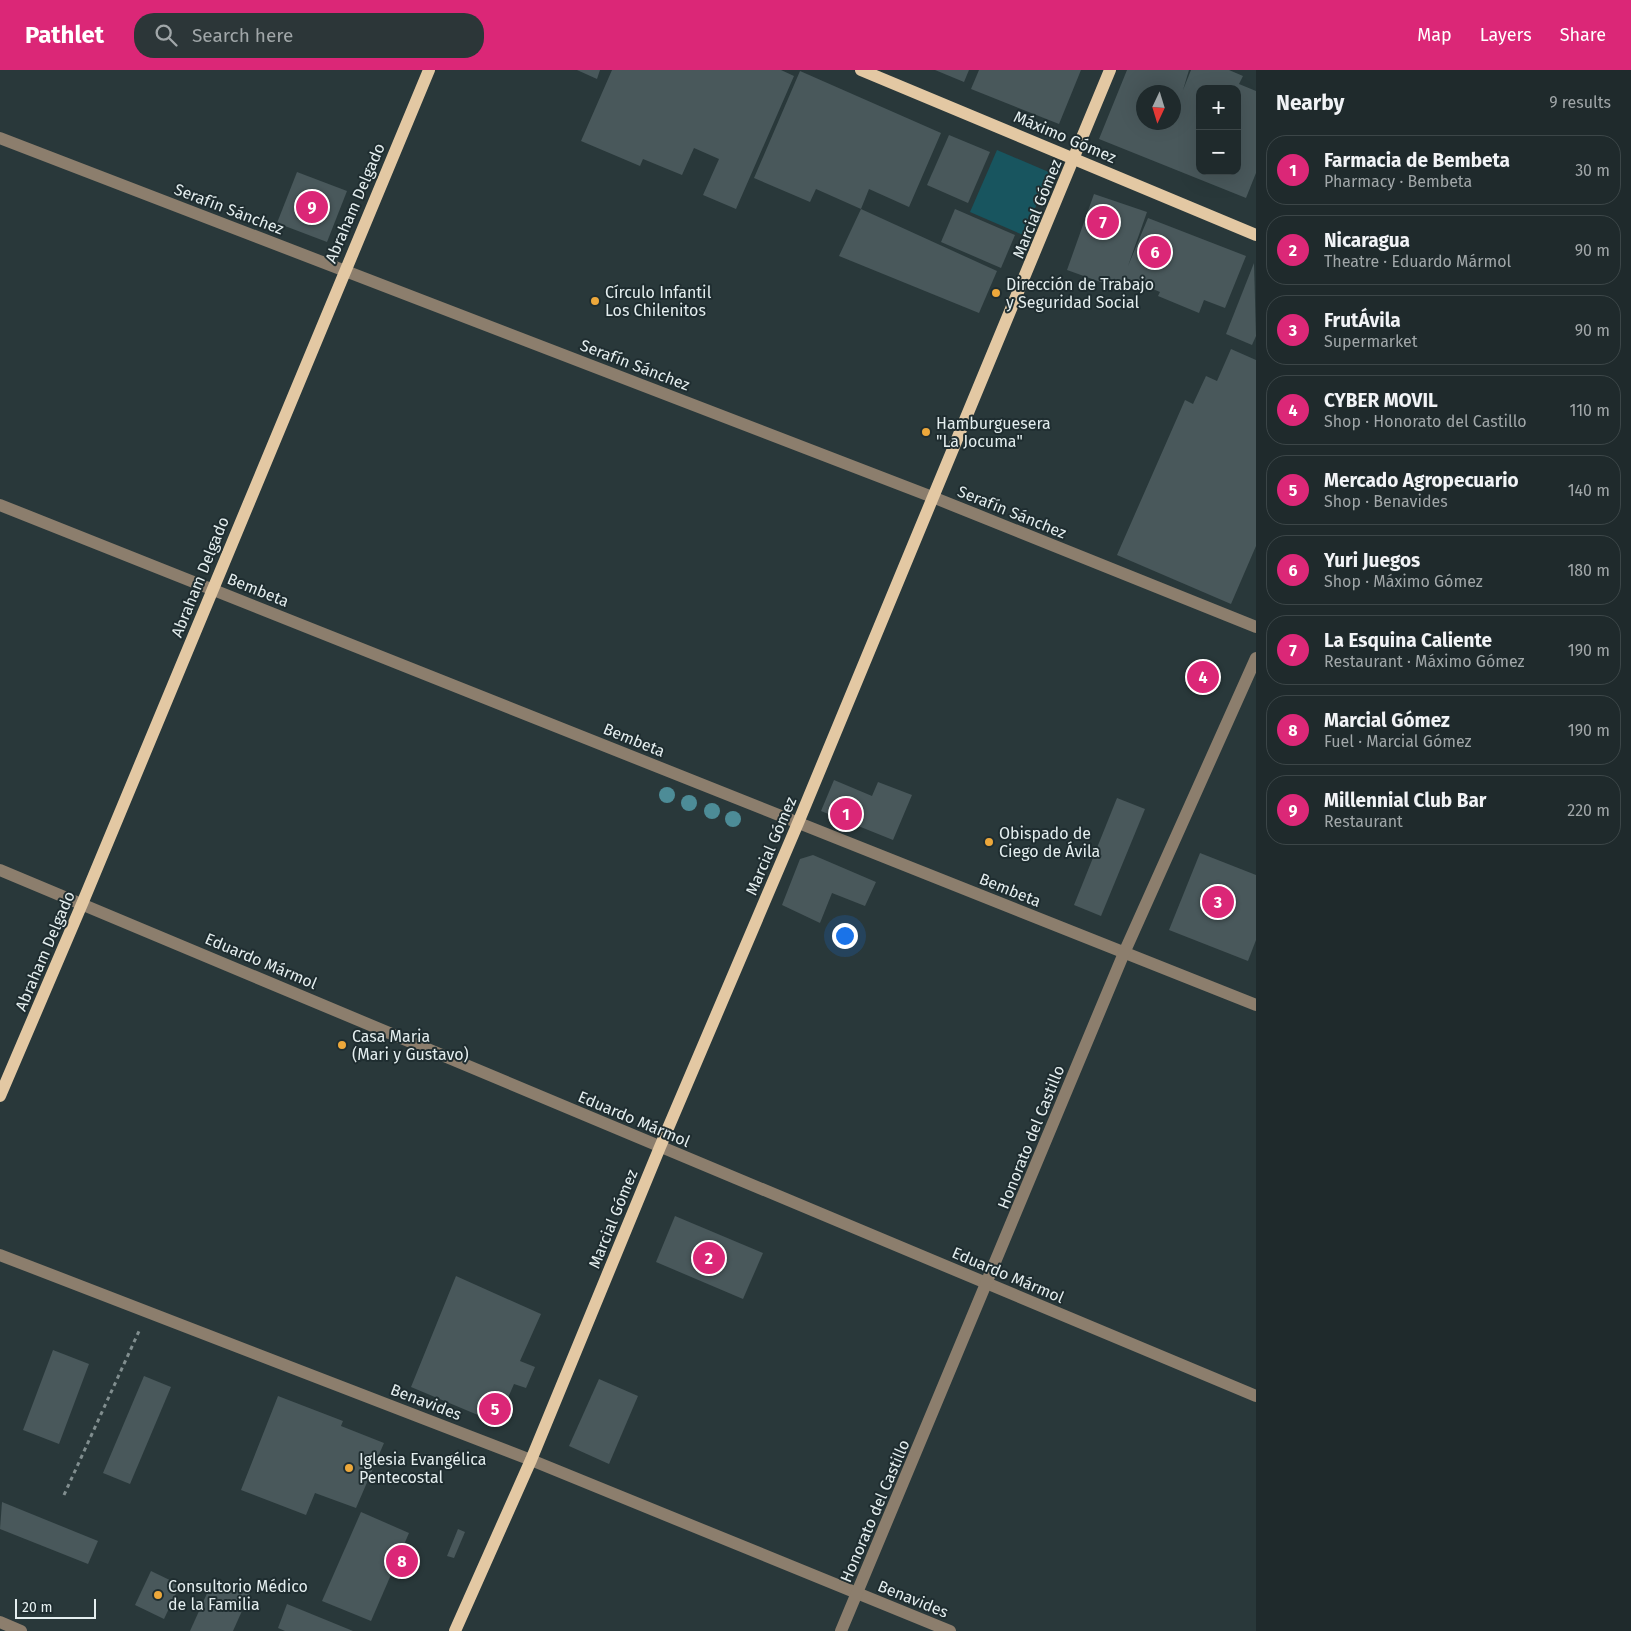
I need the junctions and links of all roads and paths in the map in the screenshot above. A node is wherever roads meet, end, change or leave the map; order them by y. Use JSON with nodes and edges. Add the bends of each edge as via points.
{"nodes":[{"id":1,"x":429,"y":70,"type":"edge"},
{"id":2,"x":861,"y":70,"type":"edge"},
{"id":3,"x":1110,"y":70,"type":"edge"},
{"id":4,"x":0,"y":138,"type":"edge"},
{"id":5,"x":1075,"y":159,"type":"junction"},
{"id":6,"x":1256,"y":235,"type":"edge"},
{"id":7,"x":344,"y":271,"type":"junction"},
{"id":8,"x":935,"y":498,"type":"junction"},
{"id":9,"x":0,"y":506,"type":"edge"},
{"id":10,"x":212,"y":589,"type":"junction"},
{"id":11,"x":1256,"y":627,"type":"edge"},
{"id":12,"x":1256,"y":658,"type":"edge"},
{"id":13,"x":798,"y":823,"type":"junction"},
{"id":14,"x":0,"y":870,"type":"edge"},
{"id":15,"x":82,"y":904,"type":"junction"},
{"id":16,"x":1124,"y":953,"type":"junction"},
{"id":17,"x":1256,"y":1005,"type":"edge"},
{"id":18,"x":0,"y":1096,"type":"edge"},
{"id":19,"x":660,"y":1147,"type":"junction"},
{"id":20,"x":0,"y":1254,"type":"edge"},
{"id":21,"x":988,"y":1284,"type":"junction"},
{"id":22,"x":147,"y":1313,"type":"junction"},
{"id":23,"x":1256,"y":1396,"type":"edge"},
{"id":24,"x":531,"y":1460,"type":"junction"},
{"id":25,"x":64,"y":1496,"type":"dead end"},
{"id":26,"x":858,"y":1593,"type":"junction"},
{"id":27,"x":0,"y":1622,"type":"edge"},
{"id":28,"x":21,"y":1631,"type":"edge"},
{"id":29,"x":455,"y":1631,"type":"edge"},
{"id":30,"x":841,"y":1631,"type":"edge"},
{"id":31,"x":950,"y":1631,"type":"edge"}],
"edges":[{"from":1,"to":7,"type":"main road","name":"Abraham Delgado"},
{"from":2,"to":5,"type":"main road","name":"Máximo Gómez"},
{"from":3,"to":5,"type":"main road","name":"Marcial Gómez"},
{"from":4,"to":7,"type":"street","name":"Serafín Sánchez"},
{"from":5,"to":6,"type":"main road","name":"Máximo Gómez"},
{"from":5,"to":8,"type":"main road","name":"Marcial Gómez"},
{"from":7,"to":8,"type":"street","name":"Serafín Sánchez"},
{"from":7,"to":10,"type":"main road","name":"Abraham Delgado"},
{"from":8,"to":11,"type":"street","name":"Serafín Sánchez"},
{"from":8,"to":13,"type":"main road","name":"Marcial Gómez"},
{"from":9,"to":10,"type":"street","name":"Bembeta"},
{"from":10,"to":13,"type":"street","name":"Bembeta"},
{"from":10,"to":15,"type":"main road","name":"Abraham Delgado"},
{"from":12,"to":16,"type":"street","name":"Honorato del Castillo"},
{"from":13,"to":16,"type":"street","name":"Bembeta"},
{"from":13,"to":19,"type":"main road","name":"Marcial Gómez"},
{"from":14,"to":15,"type":"street","name":"Eduardo Mármol"},
{"from":15,"to":18,"type":"main road","name":"Abraham Delgado"},
{"from":15,"to":19,"type":"street","name":"Eduardo Mármol"},
{"from":16,"to":17,"type":"street","name":"Bembeta"},
{"from":16,"to":21,"type":"street","name":"Honorato del Castillo"},
{"from":19,"to":21,"type":"street","name":"Eduardo Mármol"},
{"from":19,"to":24,"type":"main road","name":"Marcial Gómez"},
{"from":20,"to":22,"type":"street","name":"Benavides"},
{"from":21,"to":23,"type":"street","name":"Eduardo Mármol"},
{"from":21,"to":26,"type":"street","name":"Honorato del Castillo"},
{"from":22,"to":24,"type":"street","name":"Benavides"},
{"from":22,"to":25,"type":"path"},
{"from":24,"to":26,"type":"street","name":"Benavides"},
{"from":24,"to":29,"type":"main road","name":"Marcial Gómez"},
{"from":26,"to":30,"type":"street","name":"Honorato del Castillo"},
{"from":26,"to":31,"type":"street","name":"Benavides"},
{"from":27,"to":28,"type":"street"}]}
